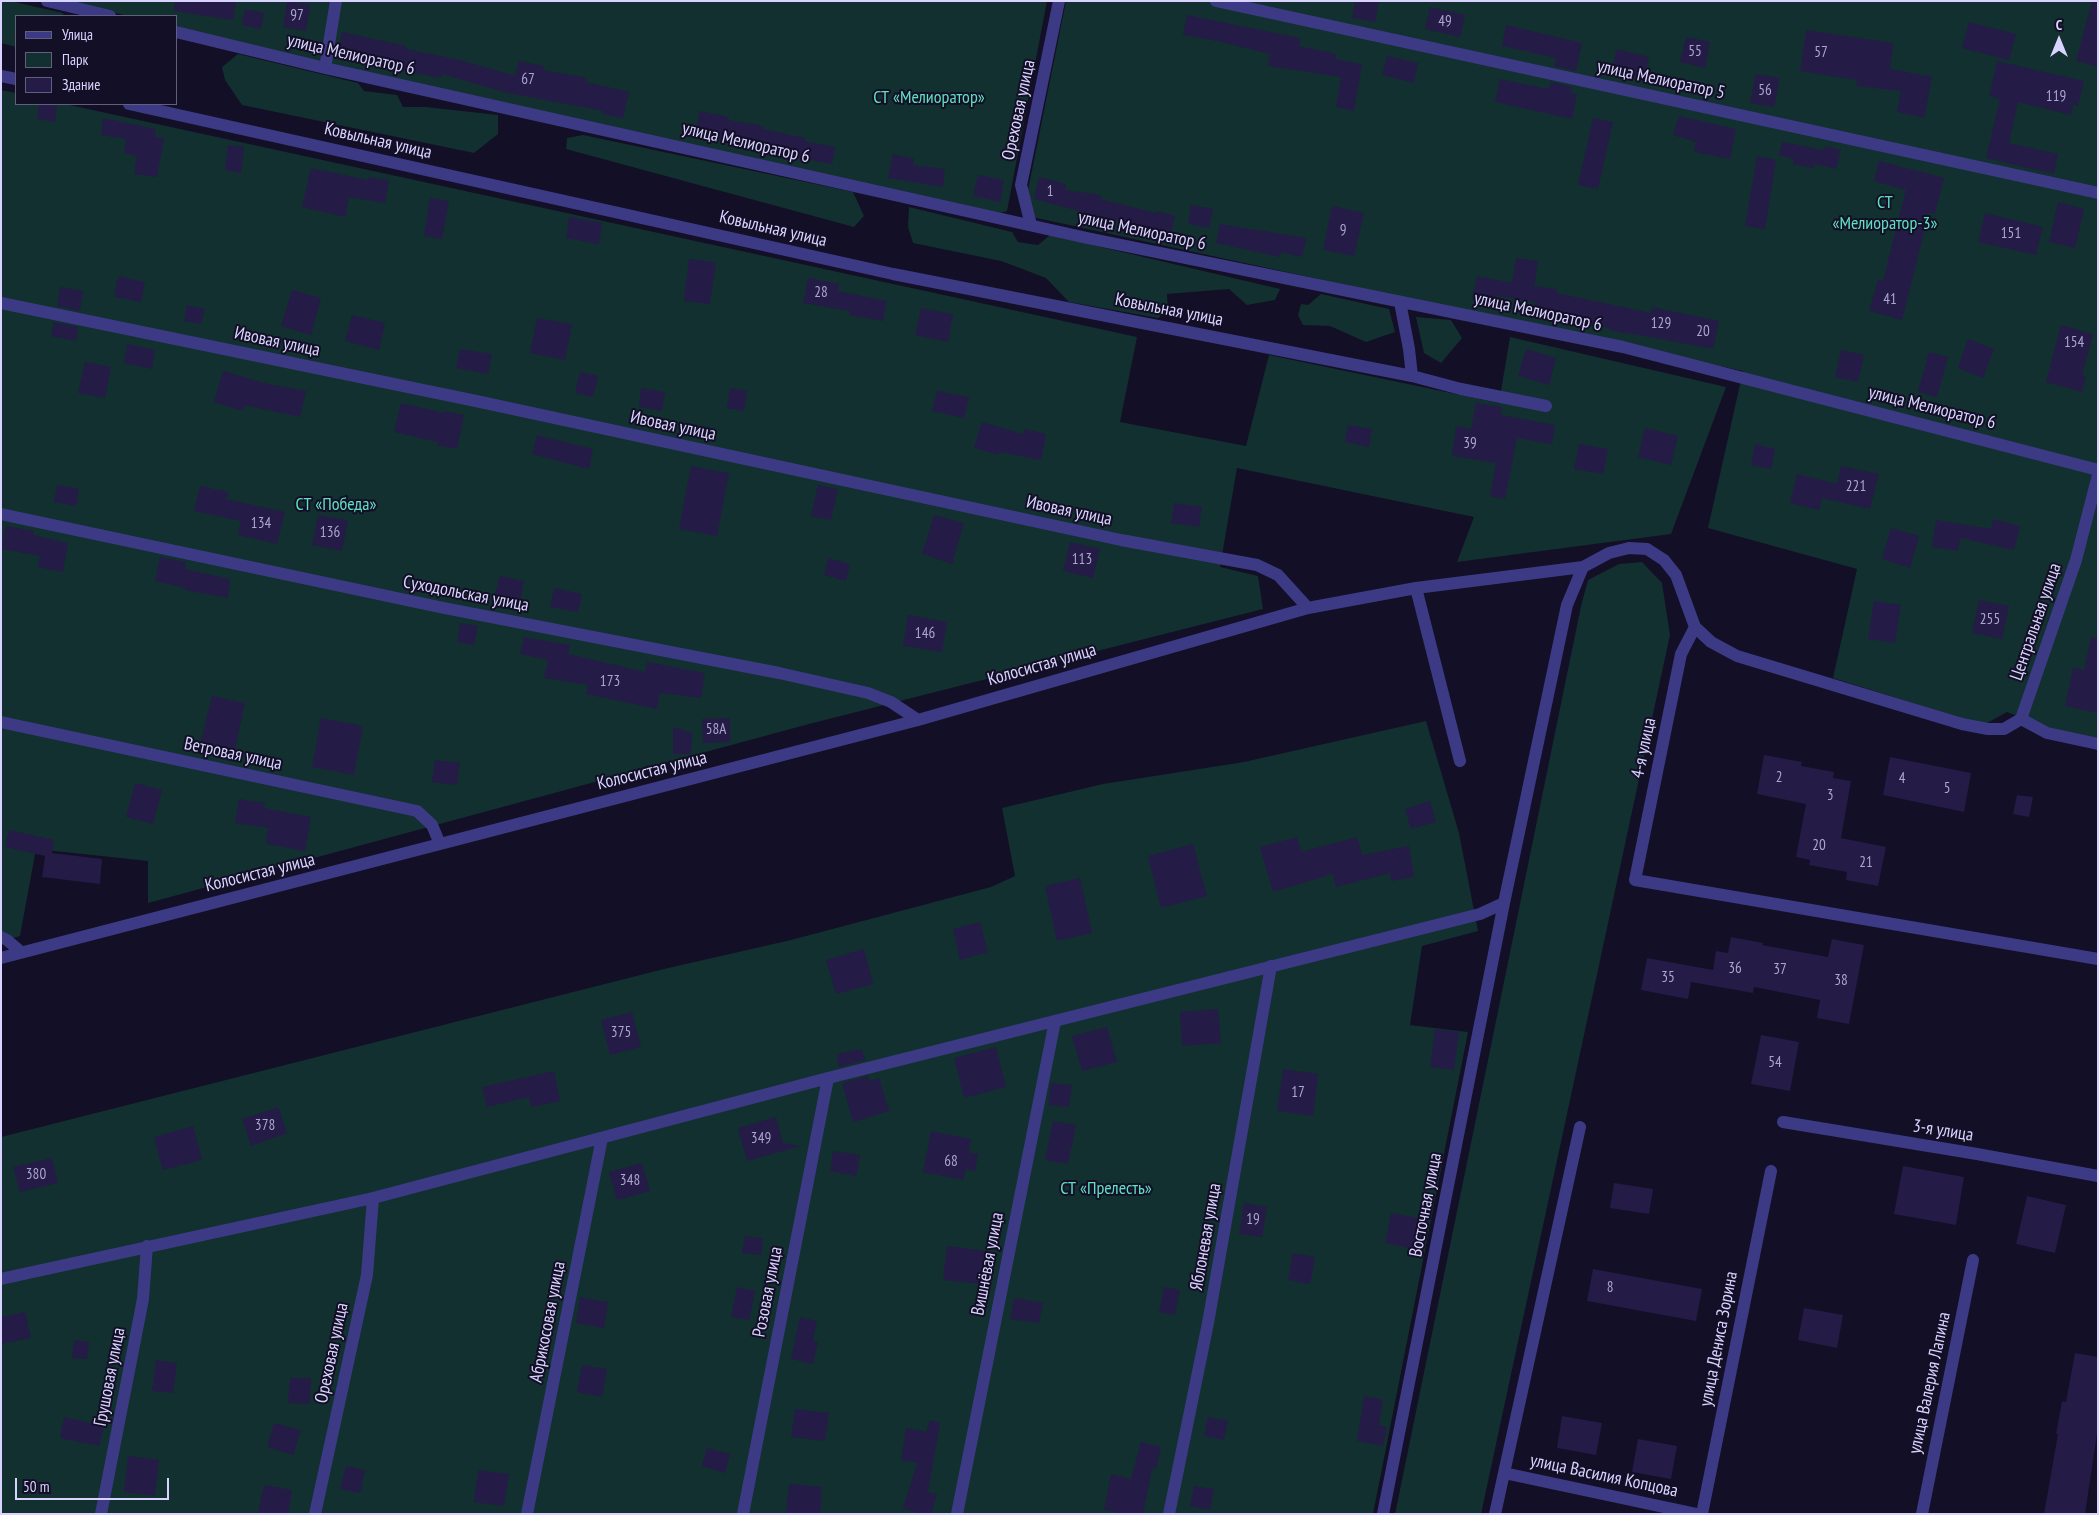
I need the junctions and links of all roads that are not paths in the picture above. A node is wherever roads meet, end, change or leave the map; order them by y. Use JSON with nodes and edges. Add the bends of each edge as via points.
{"nodes":[{"id":1,"x":46,"y":1,"type":"edge"},
{"id":2,"x":336,"y":1,"type":"edge"},
{"id":3,"x":1059,"y":1,"type":"edge"},
{"id":4,"x":1216,"y":1,"type":"edge"},
{"id":5,"x":106,"y":15,"type":"edge"},
{"id":6,"x":178,"y":32,"type":"edge"},
{"id":7,"x":325,"y":68,"type":"junction"},
{"id":8,"x":1,"y":76,"type":"edge"},
{"id":9,"x":15,"y":79,"type":"edge"},
{"id":10,"x":133,"y":105,"type":"edge"},
{"id":11,"x":2098,"y":193,"type":"edge"},
{"id":12,"x":1031,"y":225,"type":"junction"},
{"id":13,"x":1400,"y":302,"type":"junction"},
{"id":14,"x":1,"y":303,"type":"edge"},
{"id":15,"x":1412,"y":376,"type":"junction"},
{"id":16,"x":1546,"y":406,"type":"dead end"},
{"id":17,"x":2098,"y":470,"type":"edge"},
{"id":18,"x":2098,"y":475,"type":"edge"},
{"id":19,"x":1,"y":514,"type":"edge"},
{"id":20,"x":1583,"y":567,"type":"junction"},
{"id":21,"x":1416,"y":588,"type":"junction"},
{"id":22,"x":1308,"y":608,"type":"junction"},
{"id":23,"x":1695,"y":627,"type":"junction"},
{"id":24,"x":2021,"y":719,"type":"junction"},
{"id":25,"x":918,"y":720,"type":"junction"},
{"id":26,"x":1,"y":722,"type":"edge"},
{"id":27,"x":2098,"y":744,"type":"edge"},
{"id":28,"x":1460,"y":761,"type":"dead end"},
{"id":29,"x":440,"y":844,"type":"junction"},
{"id":30,"x":1504,"y":903,"type":"junction"},
{"id":31,"x":1,"y":938,"type":"edge"},
{"id":32,"x":21,"y":952,"type":"junction"},
{"id":33,"x":1,"y":958,"type":"edge"},
{"id":34,"x":2098,"y":959,"type":"edge"},
{"id":35,"x":1271,"y":966,"type":"junction"},
{"id":36,"x":1054,"y":1021,"type":"junction"},
{"id":37,"x":828,"y":1078,"type":"junction"},
{"id":38,"x":1783,"y":1122,"type":"dead end"},
{"id":39,"x":1580,"y":1126,"type":"dead end"},
{"id":40,"x":602,"y":1138,"type":"junction"},
{"id":41,"x":1771,"y":1171,"type":"dead end"},
{"id":42,"x":2098,"y":1176,"type":"edge"},
{"id":43,"x":373,"y":1198,"type":"junction"},
{"id":44,"x":147,"y":1246,"type":"junction"},
{"id":45,"x":1973,"y":1260,"type":"dead end"},
{"id":46,"x":1,"y":1279,"type":"edge"},
{"id":47,"x":1504,"y":1473,"type":"junction"},
{"id":48,"x":102,"y":1514,"type":"edge"},
{"id":49,"x":315,"y":1514,"type":"edge"},
{"id":50,"x":527,"y":1514,"type":"edge"},
{"id":51,"x":743,"y":1514,"type":"edge"},
{"id":52,"x":957,"y":1514,"type":"edge"},
{"id":53,"x":1169,"y":1514,"type":"edge"},
{"id":54,"x":1383,"y":1514,"type":"edge"},
{"id":55,"x":1495,"y":1514,"type":"edge"},
{"id":56,"x":1697,"y":1514,"type":"edge"},
{"id":57,"x":1702,"y":1514,"type":"edge"},
{"id":58,"x":1922,"y":1514,"type":"edge"}],
"edges":[{"from":1,"to":5,"type":"street"},
{"from":2,"to":7,"type":"street"},
{"from":3,"to":12,"type":"street","name":"Ореховая улица","via":[[1021,185]]},
{"from":4,"to":11,"type":"street","name":"улица Мелиоратор 5"},
{"from":6,"to":7,"type":"street","name":"улица Мелиоратор 6"},
{"from":7,"to":12,"type":"street","name":"улица Мелиоратор 6"},
{"from":8,"to":9,"type":"street"},
{"from":10,"to":15,"type":"street","name":"Ковыльная улица","via":[[893,274]]},
{"from":12,"to":13,"type":"street","name":"улица Мелиоратор 6"},
{"from":13,"to":15,"type":"street"},
{"from":13,"to":17,"type":"street","name":"улица Мелиоратор 6","via":[[1623,347]]},
{"from":14,"to":22,"type":"street","name":"Ивовая улица","via":[[1121,540],[1257,565],[1278,575]]},
{"from":15,"to":16,"type":"street","name":"Ковыльная улица"},
{"from":18,"to":24,"type":"street","name":"Центральная улица","via":[[2076,560]]},
{"from":19,"to":25,"type":"street","name":"Суходольская улица","via":[[444,608],[779,673],[868,693],[891,702]]},
{"from":20,"to":21,"type":"street"},
{"from":20,"to":23,"type":"street","via":[[1609,553],[1629,548],[1647,549],[1664,560],[1676,575]]},
{"from":20,"to":30,"type":"street","name":"Восточная улица","via":[[1567,605]]},
{"from":21,"to":22,"type":"street"},
{"from":21,"to":28,"type":"street"},
{"from":22,"to":25,"type":"street","name":"Колосистая улица"},
{"from":23,"to":24,"type":"street","via":[[1711,642],[1737,656],[1962,724],[2004,729]]},
{"from":23,"to":34,"type":"street","name":"4-я улица","via":[[1681,654],[1635,880]]},
{"from":24,"to":27,"type":"street","via":[[2047,733]]},
{"from":25,"to":29,"type":"street","name":"Колосистая улица"},
{"from":26,"to":29,"type":"street","name":"Ветровая улица","via":[[417,811],[432,825]]},
{"from":29,"to":32,"type":"street","name":"Колосистая улица"},
{"from":30,"to":35,"type":"street","via":[[1480,914]]},
{"from":30,"to":54,"type":"street","name":"Восточная улица"},
{"from":31,"to":32,"type":"street"},
{"from":32,"to":33,"type":"street","name":"Колосистая улица"},
{"from":35,"to":36,"type":"street"},
{"from":35,"to":53,"type":"street","name":"Яблоневая улица","via":[[1208,1324]]},
{"from":36,"to":37,"type":"street"},
{"from":36,"to":52,"type":"street","name":"Вишнёвая улица"},
{"from":37,"to":40,"type":"street"},
{"from":37,"to":51,"type":"street","name":"Розовая улица"},
{"from":38,"to":42,"type":"street","name":"3-я улица"},
{"from":39,"to":47,"type":"street"},
{"from":40,"to":43,"type":"street"},
{"from":40,"to":50,"type":"street","name":"Абрикосовая улица"},
{"from":41,"to":57,"type":"street","name":"улица Дениса Зорина"},
{"from":43,"to":44,"type":"street"},
{"from":43,"to":49,"type":"street","name":"Ореховая улица","via":[[367,1275]]},
{"from":44,"to":46,"type":"street"},
{"from":44,"to":48,"type":"street","name":"Грушовая улица","via":[[144,1299]]},
{"from":45,"to":58,"type":"street","name":"улица Валерия Лапина"},
{"from":47,"to":55,"type":"street"},
{"from":47,"to":56,"type":"street","name":"улица Василия Копцова"}]}
